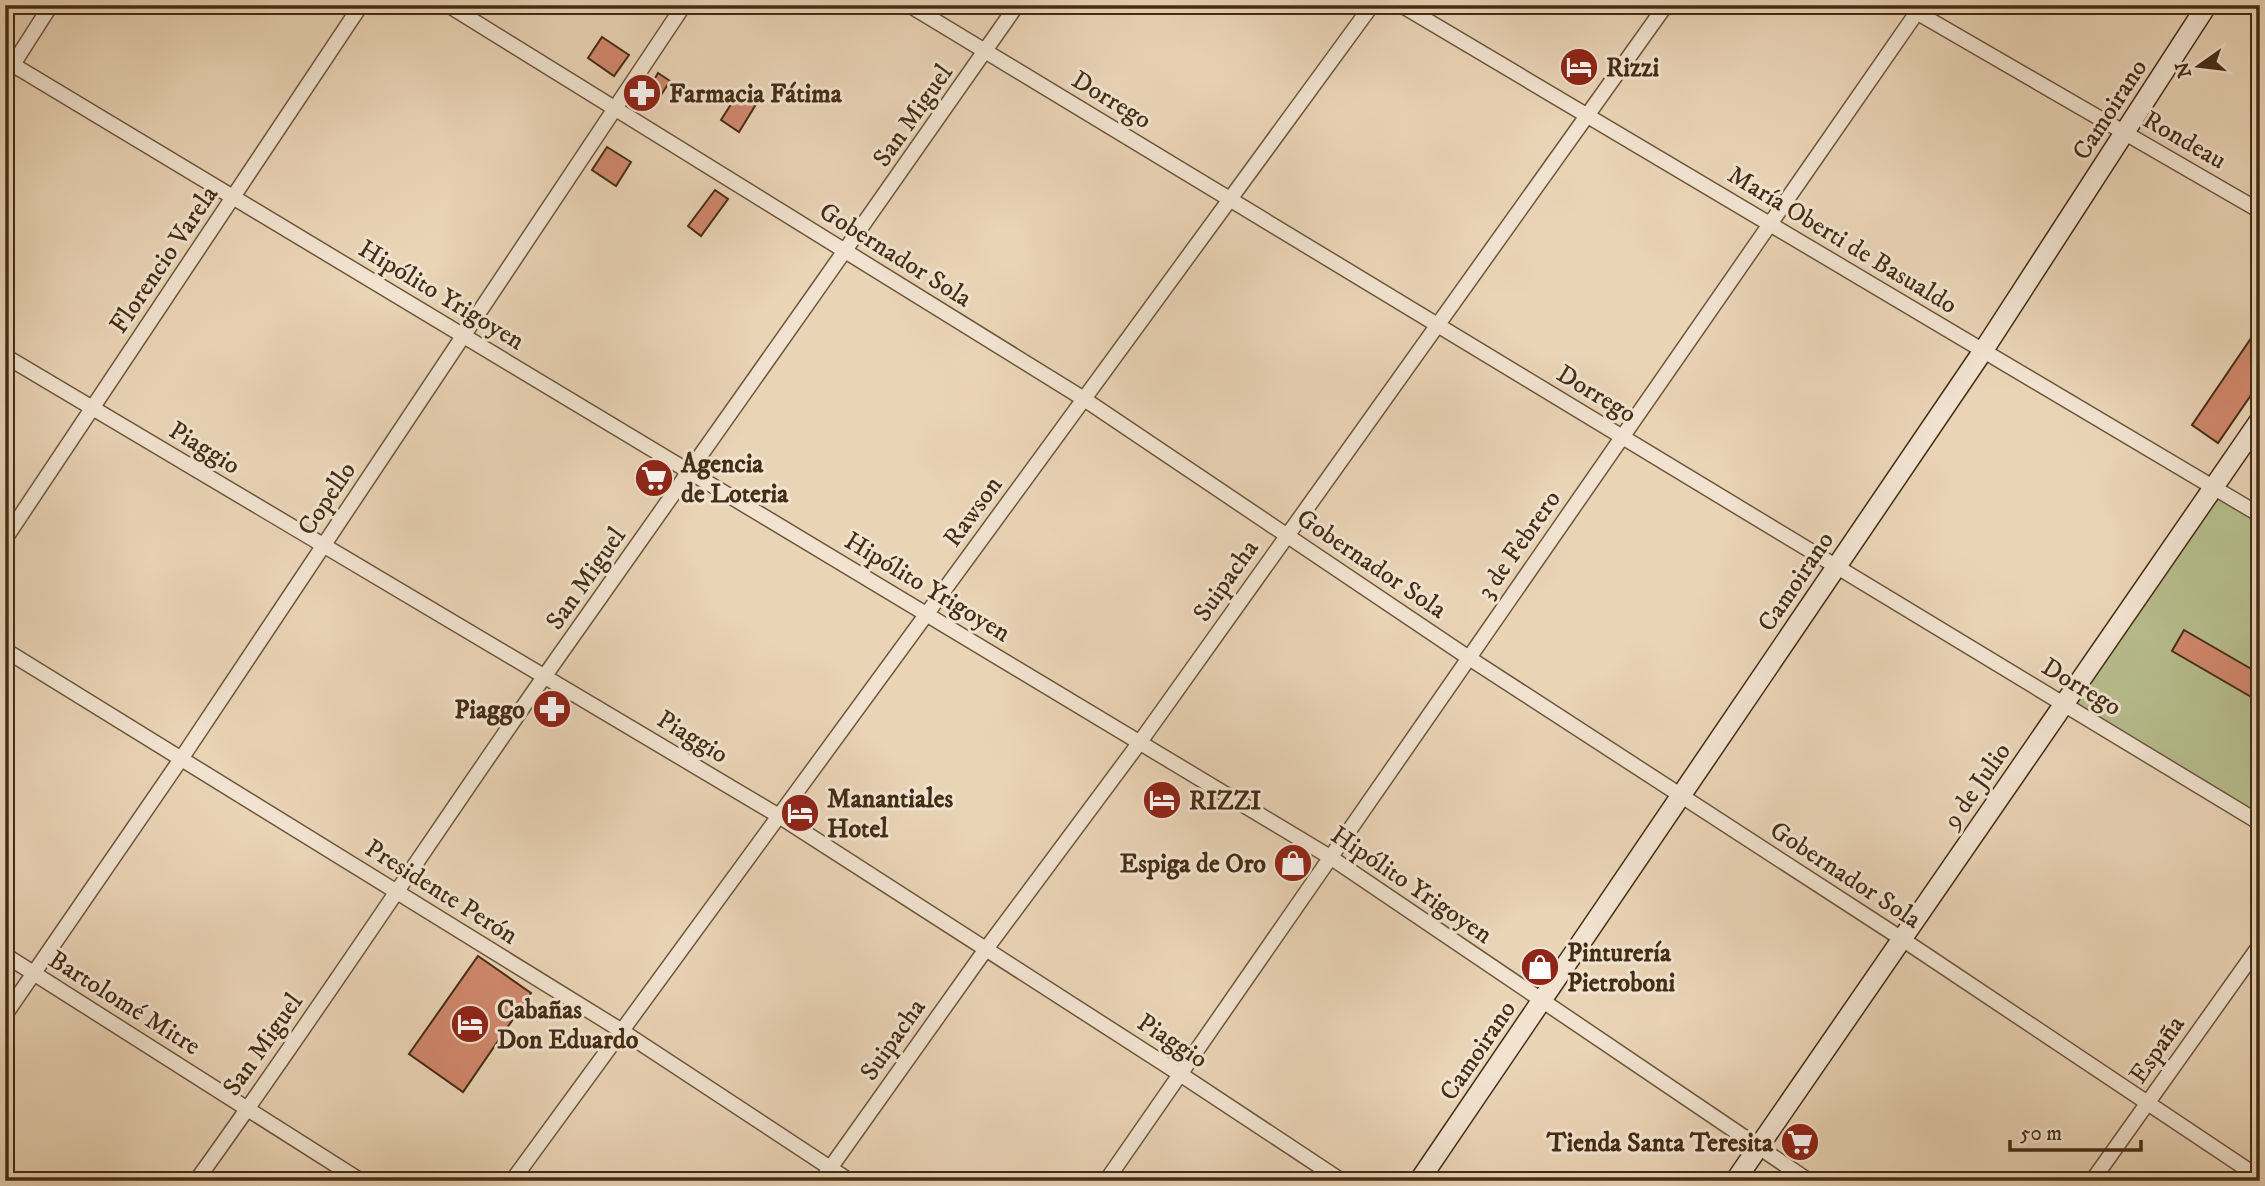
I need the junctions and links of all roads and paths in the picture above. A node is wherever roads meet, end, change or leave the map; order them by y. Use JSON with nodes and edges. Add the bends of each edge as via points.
{"nodes":[{"id":1,"x":51,"y":5,"type":"edge"},
{"id":2,"x":360,"y":5,"type":"edge"},
{"id":3,"x":448,"y":5,"type":"edge"},
{"id":4,"x":684,"y":5,"type":"edge"},
{"id":5,"x":909,"y":5,"type":"edge"},
{"id":6,"x":1017,"y":5,"type":"edge"},
{"id":7,"x":1372,"y":5,"type":"edge"},
{"id":8,"x":1401,"y":5,"type":"edge"},
{"id":9,"x":1666,"y":5,"type":"edge"},
{"id":10,"x":2207,"y":5,"type":"edge"},
{"id":11,"x":1914,"y":8,"type":"edge"},
{"id":12,"x":985,"y":51,"type":"junction"},
{"id":13,"x":8,"y":67,"type":"edge"},
{"id":14,"x":615,"y":109,"type":"junction"},
{"id":15,"x":1587,"y":116,"type":"junction"},
{"id":16,"x":2124,"y":133,"type":"junction"},
{"id":17,"x":233,"y":197,"type":"junction"},
{"id":18,"x":1230,"y":200,"type":"junction"},
{"id":19,"x":2260,"y":211,"type":"edge"},
{"id":20,"x":1770,"y":224,"type":"junction"},
{"id":21,"x":846,"y":252,"type":"junction"},
{"id":22,"x":1437,"y":325,"type":"junction"},
{"id":23,"x":464,"y":336,"type":"junction"},
{"id":24,"x":1983,"y":351,"type":"junction"},
{"id":25,"x":5,"y":356,"type":"edge"},
{"id":26,"x":1084,"y":399,"type":"junction"},
{"id":27,"x":93,"y":409,"type":"junction"},
{"id":28,"x":2260,"y":420,"type":"edge"},
{"id":29,"x":1622,"y":437,"type":"junction"},
{"id":30,"x":690,"y":472,"type":"junction"},
{"id":31,"x":2213,"y":488,"type":"junction"},
{"id":32,"x":2260,"y":515,"type":"edge"},
{"id":33,"x":1286,"y":535,"type":"junction"},
{"id":34,"x":5,"y":539,"type":"edge"},
{"id":35,"x":323,"y":546,"type":"junction"},
{"id":36,"x":1837,"y":567,"type":"junction"},
{"id":37,"x":927,"y":614,"type":"junction"},
{"id":38,"x":5,"y":650,"type":"edge"},
{"id":39,"x":1469,"y":658,"type":"junction"},
{"id":40,"x":544,"y":677,"type":"junction"},
{"id":41,"x":2064,"y":704,"type":"junction"},
{"id":42,"x":1140,"y":743,"type":"junction"},
{"id":43,"x":181,"y":759,"type":"junction"},
{"id":44,"x":1682,"y":796,"type":"junction"},
{"id":45,"x":779,"y":816,"type":"junction"},
{"id":46,"x":2260,"y":823,"type":"edge"},
{"id":47,"x":1330,"y":857,"type":"junction"},
{"id":48,"x":397,"y":892,"type":"junction"},
{"id":49,"x":1902,"y":939,"type":"junction"},
{"id":50,"x":2260,"y":945,"type":"edge"},
{"id":51,"x":986,"y":949,"type":"junction"},
{"id":52,"x":5,"y":955,"type":"edge"},
{"id":53,"x":34,"y":973,"type":"junction"},
{"id":54,"x":1543,"y":1001,"type":"junction"},
{"id":55,"x":5,"y":1015,"type":"edge"},
{"id":56,"x":622,"y":1031,"type":"junction"},
{"id":57,"x":1180,"y":1074,"type":"junction"},
{"id":58,"x":2148,"y":1103,"type":"junction"},
{"id":59,"x":248,"y":1109,"type":"junction"},
{"id":60,"x":1759,"y":1147,"type":"junction"},
{"id":61,"x":830,"y":1168,"type":"junction"},
{"id":62,"x":2260,"y":1178,"type":"edge"},
{"id":63,"x":196,"y":1181,"type":"edge"},
{"id":64,"x":361,"y":1181,"type":"edge"},
{"id":65,"x":512,"y":1181,"type":"edge"},
{"id":66,"x":821,"y":1181,"type":"edge"},
{"id":67,"x":850,"y":1181,"type":"edge"},
{"id":68,"x":1106,"y":1181,"type":"edge"},
{"id":69,"x":1342,"y":1181,"type":"edge"},
{"id":70,"x":1419,"y":1181,"type":"edge"},
{"id":71,"x":1735,"y":1181,"type":"edge"},
{"id":72,"x":1809,"y":1181,"type":"edge"},
{"id":73,"x":2092,"y":1181,"type":"edge"}],
"edges":[{"from":1,"to":13,"type":"street"},
{"from":2,"to":17,"type":"street","name":"Florencio Varela"},
{"from":3,"to":14,"type":"street","name":"Gobernador Sola"},
{"from":4,"to":14,"type":"street","name":"Copello"},
{"from":5,"to":12,"type":"street","name":"Dorrego"},
{"from":6,"to":12,"type":"street","name":"San Miguel"},
{"from":7,"to":18,"type":"street","name":"Rawson"},
{"from":8,"to":15,"type":"street","name":"María Oberti de Basualdo"},
{"from":9,"to":15,"type":"street","name":"Suipacha"},
{"from":10,"to":16,"type":"street","name":"Camoirano"},
{"from":11,"to":16,"type":"street","name":"Rondeau"},
{"from":11,"to":20,"type":"street","name":"3 de Febrero"},
{"from":12,"to":18,"type":"street","name":"Dorrego"},
{"from":12,"to":21,"type":"street","name":"San Miguel"},
{"from":13,"to":17,"type":"street","name":"Hipólito Yrigoyen"},
{"from":14,"to":21,"type":"street","name":"Gobernador Sola"},
{"from":14,"to":23,"type":"street","name":"Copello"},
{"from":15,"to":20,"type":"street","name":"María Oberti de Basualdo"},
{"from":15,"to":22,"type":"street","name":"Suipacha"},
{"from":16,"to":19,"type":"street","name":"Rondeau"},
{"from":16,"to":24,"type":"street","name":"Camoirano"},
{"from":17,"to":23,"type":"street","name":"Hipólito Yrigoyen"},
{"from":17,"to":27,"type":"street","name":"Florencio Varela"},
{"from":18,"to":22,"type":"street","name":"Dorrego"},
{"from":18,"to":26,"type":"street","name":"Rawson"},
{"from":20,"to":24,"type":"street","name":"María Oberti de Basualdo"},
{"from":20,"to":29,"type":"street","name":"3 de Febrero"},
{"from":21,"to":26,"type":"street","name":"Gobernador Sola"},
{"from":21,"to":30,"type":"street","name":"San Miguel"},
{"from":22,"to":29,"type":"street","name":"Dorrego"},
{"from":22,"to":33,"type":"street","name":"Suipacha"},
{"from":23,"to":30,"type":"street","name":"Hipólito Yrigoyen"},
{"from":23,"to":35,"type":"street","name":"Copello"},
{"from":24,"to":31,"type":"street","name":"María Oberti de Basualdo"},
{"from":24,"to":36,"type":"street","name":"Camoirano"},
{"from":25,"to":27,"type":"street","name":"Piaggio"},
{"from":26,"to":33,"type":"street","name":"Gobernador Sola"},
{"from":26,"to":37,"type":"street","name":"Rawson"},
{"from":27,"to":34,"type":"street","name":"Florencio Varela"},
{"from":27,"to":35,"type":"street","name":"Piaggio"},
{"from":28,"to":31,"type":"street","name":"9 de Julio"},
{"from":29,"to":36,"type":"street","name":"Dorrego"},
{"from":29,"to":39,"type":"street","name":"3 de Febrero"},
{"from":30,"to":37,"type":"street","name":"Hipólito Yrigoyen"},
{"from":30,"to":40,"type":"street","name":"San Miguel"},
{"from":31,"to":32,"type":"street","name":"María Oberti de Basualdo"},
{"from":31,"to":41,"type":"street","name":"9 de Julio"},
{"from":33,"to":39,"type":"street","name":"Gobernador Sola"},
{"from":33,"to":42,"type":"street","name":"Suipacha"},
{"from":35,"to":40,"type":"street","name":"Piaggio"},
{"from":35,"to":43,"type":"street","name":"Copello"},
{"from":36,"to":41,"type":"street","name":"Dorrego"},
{"from":36,"to":44,"type":"street","name":"Camoirano"},
{"from":37,"to":42,"type":"street","name":"Hipólito Yrigoyen"},
{"from":37,"to":45,"type":"street","name":"Rawson"},
{"from":38,"to":43,"type":"street","name":"Presidente Perón"},
{"from":39,"to":44,"type":"street","name":"Gobernador Sola"},
{"from":39,"to":47,"type":"street","name":"3 de Febrero"},
{"from":40,"to":45,"type":"street","name":"Piaggio"},
{"from":40,"to":48,"type":"street","name":"San Miguel"},
{"from":41,"to":46,"type":"street","name":"Dorrego"},
{"from":41,"to":49,"type":"street","name":"9 de Julio"},
{"from":42,"to":47,"type":"street","name":"Hipólito Yrigoyen"},
{"from":42,"to":51,"type":"street","name":"Suipacha"},
{"from":43,"to":48,"type":"street","name":"Presidente Perón"},
{"from":43,"to":53,"type":"street","name":"Copello"},
{"from":44,"to":49,"type":"street","name":"Gobernador Sola"},
{"from":44,"to":54,"type":"street","name":"Camoirano"},
{"from":45,"to":51,"type":"street","name":"Piaggio"},
{"from":45,"to":56,"type":"street","name":"Rawson"},
{"from":47,"to":54,"type":"street","name":"Hipólito Yrigoyen"},
{"from":47,"to":57,"type":"street","name":"3 de Febrero"},
{"from":48,"to":56,"type":"street","name":"Presidente Perón"},
{"from":48,"to":59,"type":"street","name":"San Miguel"},
{"from":49,"to":58,"type":"street","name":"Gobernador Sola"},
{"from":49,"to":60,"type":"street","name":"9 de Julio"},
{"from":50,"to":58,"type":"street","name":"España"},
{"from":51,"to":57,"type":"street","name":"Piaggio"},
{"from":51,"to":61,"type":"street","name":"Suipacha"},
{"from":52,"to":53,"type":"street","name":"Bartolomé Mitre"},
{"from":53,"to":55,"type":"street","name":"Copello"},
{"from":53,"to":59,"type":"street","name":"Bartolomé Mitre"},
{"from":54,"to":60,"type":"street","name":"Hipólito Yrigoyen"},
{"from":54,"to":70,"type":"street","name":"Camoirano"},
{"from":56,"to":61,"type":"street","name":"Presidente Perón"},
{"from":56,"to":65,"type":"street","name":"Rawson"},
{"from":57,"to":68,"type":"street","name":"3 de Febrero"},
{"from":57,"to":69,"type":"street","name":"Piaggio"},
{"from":58,"to":62,"type":"street","name":"Gobernador Sola"},
{"from":58,"to":73,"type":"street","name":"España"},
{"from":59,"to":63,"type":"street","name":"San Miguel"},
{"from":59,"to":64,"type":"street","name":"Bartolomé Mitre"},
{"from":60,"to":71,"type":"street","name":"9 de Julio"},
{"from":60,"to":72,"type":"street","name":"Hipólito Yrigoyen"},
{"from":61,"to":66,"type":"street","name":"Suipacha"},
{"from":61,"to":67,"type":"street","name":"Presidente Perón"}]}
